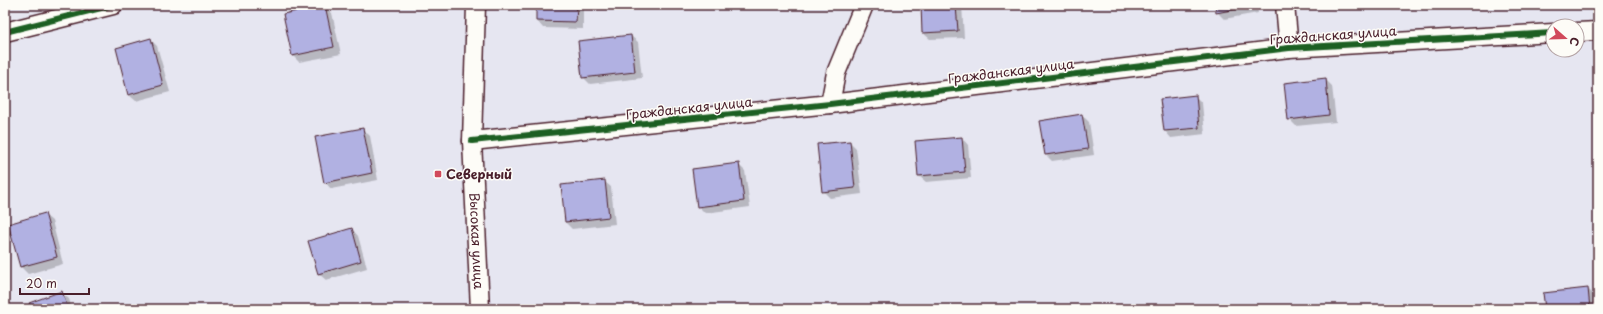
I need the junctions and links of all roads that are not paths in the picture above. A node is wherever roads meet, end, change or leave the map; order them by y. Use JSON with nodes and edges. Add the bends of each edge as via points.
{"nodes":[{"id":1,"x":113,"y":5,"type":"edge"},
{"id":2,"x":476,"y":5,"type":"edge"},
{"id":3,"x":864,"y":5,"type":"edge"},
{"id":4,"x":1285,"y":5,"type":"edge"},
{"id":5,"x":1598,"y":31,"type":"edge"},
{"id":6,"x":5,"y":32,"type":"edge"},
{"id":7,"x":1585,"y":32,"type":"edge"},
{"id":8,"x":1545,"y":33,"type":"edge"},
{"id":9,"x":1289,"y":48,"type":"junction"},
{"id":10,"x":830,"y":104,"type":"junction"},
{"id":11,"x":472,"y":141,"type":"junction"},
{"id":12,"x":480,"y":309,"type":"edge"}],
"edges":[{"from":1,"to":6,"type":"street"},
{"from":2,"to":11,"type":"street","name":"Высокая улица"},
{"from":3,"to":10,"type":"street","via":[[836,73]]},
{"from":4,"to":9,"type":"street"},
{"from":5,"to":7,"type":"street"},
{"from":8,"to":9,"type":"street","name":"Гражданская улица"},
{"from":9,"to":10,"type":"street","name":"Гражданская улица"},
{"from":10,"to":11,"type":"street","name":"Гражданская улица"},
{"from":11,"to":12,"type":"street","name":"Высокая улица"}]}
